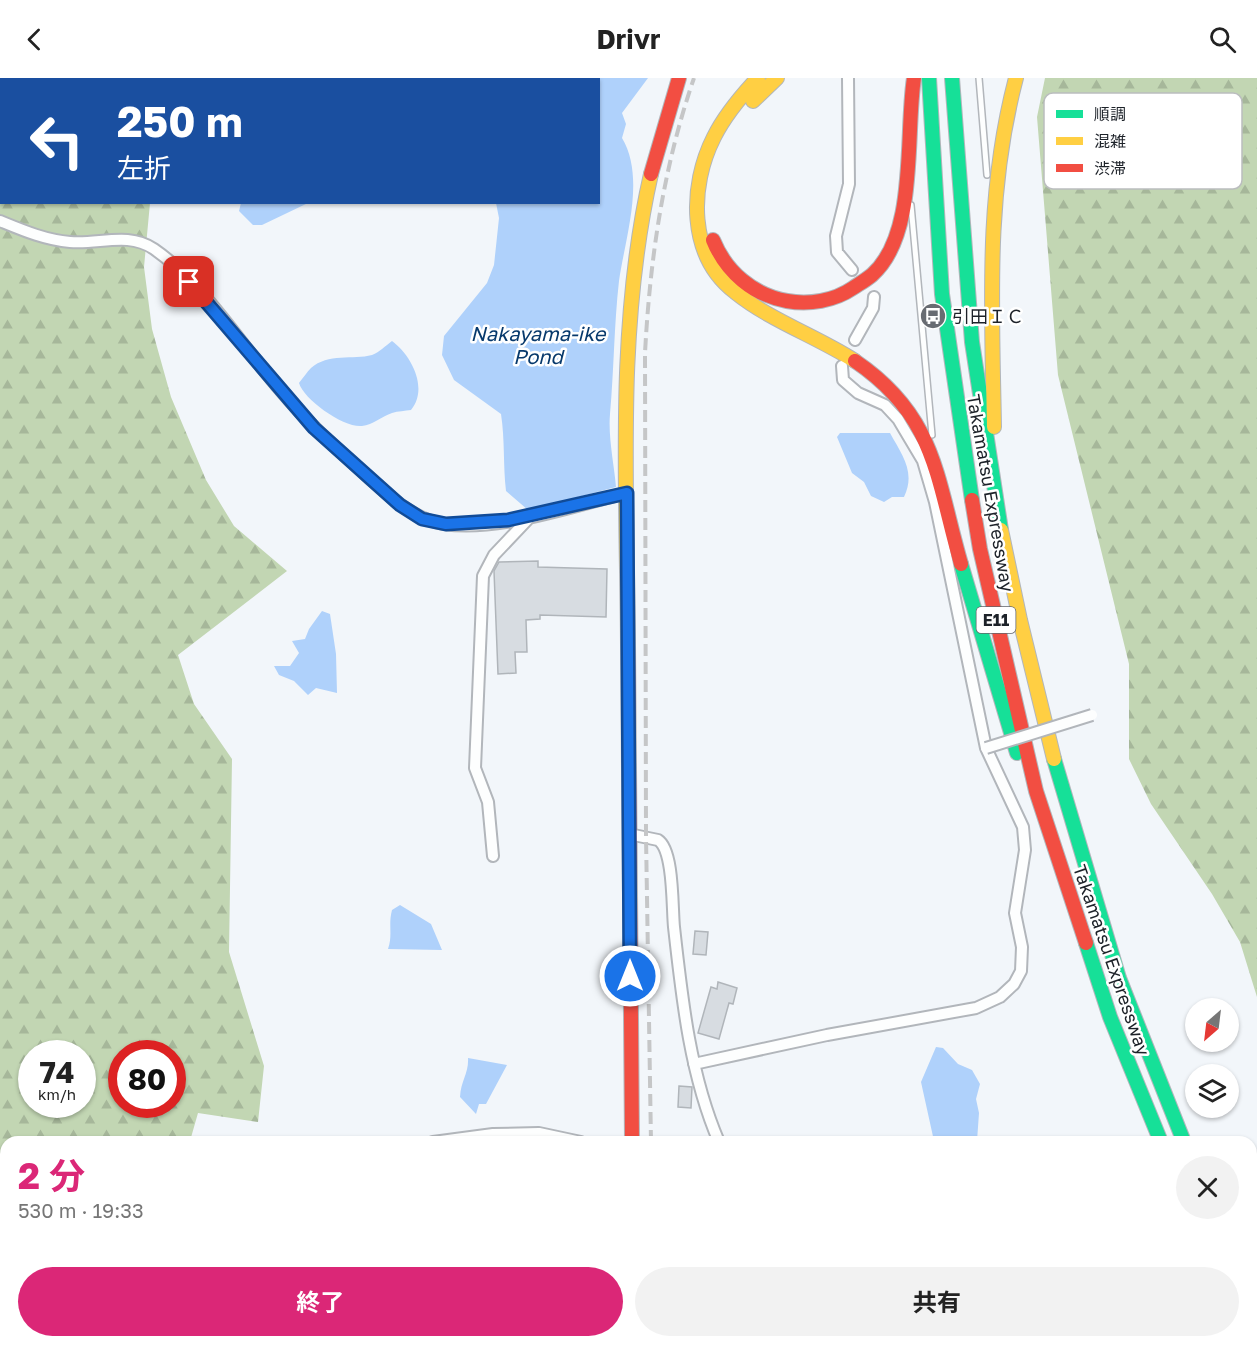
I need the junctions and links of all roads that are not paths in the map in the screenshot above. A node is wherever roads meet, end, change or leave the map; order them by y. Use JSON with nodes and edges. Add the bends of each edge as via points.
{"nodes":[{"id":1,"x":679,"y":78,"type":"edge"},
{"id":2,"x":758,"y":78,"type":"edge"},
{"id":3,"x":777,"y":78,"type":"edge"},
{"id":4,"x":848,"y":78,"type":"edge"},
{"id":5,"x":914,"y":78,"type":"edge"},
{"id":6,"x":929,"y":78,"type":"edge"},
{"id":7,"x":951,"y":78,"type":"edge"},
{"id":8,"x":979,"y":78,"type":"edge"},
{"id":9,"x":1016,"y":78,"type":"edge"},
{"id":10,"x":908,"y":169,"type":"junction"},
{"id":11,"x":987,"y":178,"type":"dead end"},
{"id":12,"x":988,"y":189,"type":"dead end"},
{"id":13,"x":0,"y":221,"type":"edge"},
{"id":14,"x":991,"y":222,"type":"junction"},
{"id":15,"x":852,"y":270,"type":"dead end"},
{"id":16,"x":874,"y":297,"type":"dead end"},
{"id":17,"x":855,"y":340,"type":"dead end"},
{"id":18,"x":842,"y":366,"type":"dead end"},
{"id":19,"x":934,"y":458,"type":"junction"},
{"id":20,"x":627,"y":493,"type":"junction"},
{"id":21,"x":995,"y":498,"type":"junction"},
{"id":22,"x":532,"y":515,"type":"junction"},
{"id":23,"x":1092,"y":715,"type":"dead end"},
{"id":24,"x":986,"y":748,"type":"junction"},
{"id":25,"x":629,"y":834,"type":"junction"},
{"id":26,"x":493,"y":856,"type":"dead end"},
{"id":27,"x":1059,"y":861,"type":"junction"},
{"id":28,"x":694,"y":1064,"type":"junction"},
{"id":29,"x":478,"y":1136,"type":"edge"},
{"id":30,"x":553,"y":1136,"type":"edge"},
{"id":31,"x":632,"y":1136,"type":"edge"},
{"id":32,"x":717,"y":1136,"type":"edge"},
{"id":33,"x":1159,"y":1136,"type":"edge"},
{"id":34,"x":1182,"y":1136,"type":"edge"}],
"edges":[{"from":1,"to":20,"type":"highway","via":[[644,196],[633,274],[626,379]]},
{"from":2,"to":19,"type":"highway","via":[[732,105],[709,145],[697,185],[697,224],[704,252],[735,295],[818,338],[875,374],[909,412]]},
{"from":3,"to":10,"type":"highway","via":[[740,113],[718,150],[708,188],[708,222],[715,247],[737,277],[764,296],[794,303],[827,301],[861,286],[885,260],[900,228]]},
{"from":4,"to":15,"type":"street","via":[[849,184],[836,236],[837,252]]},
{"from":5,"to":10,"type":"highway","via":[[909,99]]},
{"from":6,"to":27,"type":"highway","name":"Takamatsu Expressway","number":"E11","via":[[942,294],[978,538],[1036,791]]},
{"from":7,"to":21,"type":"highway","name":"Takamatsu Expressway","number":"E11","via":[[959,228]]},
{"from":8,"to":11,"type":"lane"},
{"from":9,"to":14,"type":"highway","via":[[1005,112]]},
{"from":10,"to":19,"type":"lane"},
{"from":12,"to":14,"type":"lane"},
{"from":13,"to":22,"type":"street","via":[[69,242],[137,240],[153,248],[189,282],[314,428],[400,505],[422,519],[446,524],[481,523]]},
{"from":14,"to":21,"type":"highway"},
{"from":16,"to":17,"type":"street","via":[[873,308]]},
{"from":18,"to":24,"type":"street","via":[[843,380],[858,393],[885,405],[923,460]]},
{"from":19,"to":27,"type":"highway","via":[[1002,715]]},
{"from":20,"to":22,"type":"street"},
{"from":20,"to":25,"type":"highway"},
{"from":21,"to":34,"type":"highway","name":"Takamatsu Expressway","number":"E11","via":[[1041,711],[1090,879],[1120,980]]},
{"from":22,"to":26,"type":"street","via":[[494,555],[483,576],[475,768],[488,802]]},
{"from":23,"to":24,"type":"street","bridge":true},
{"from":24,"to":28,"type":"street","via":[[1023,827],[1025,850],[1015,913],[1022,947],[1021,971],[1014,984],[1000,997],[976,1008]]},
{"from":25,"to":28,"type":"street","via":[[658,840],[668,852],[675,938]]},
{"from":25,"to":31,"type":"highway"},
{"from":27,"to":33,"type":"highway","name":"Takamatsu Expressway","number":"E11","via":[[1110,1017]]},
{"from":28,"to":32,"type":"street"},
{"from":29,"to":30,"type":"street"}]}
